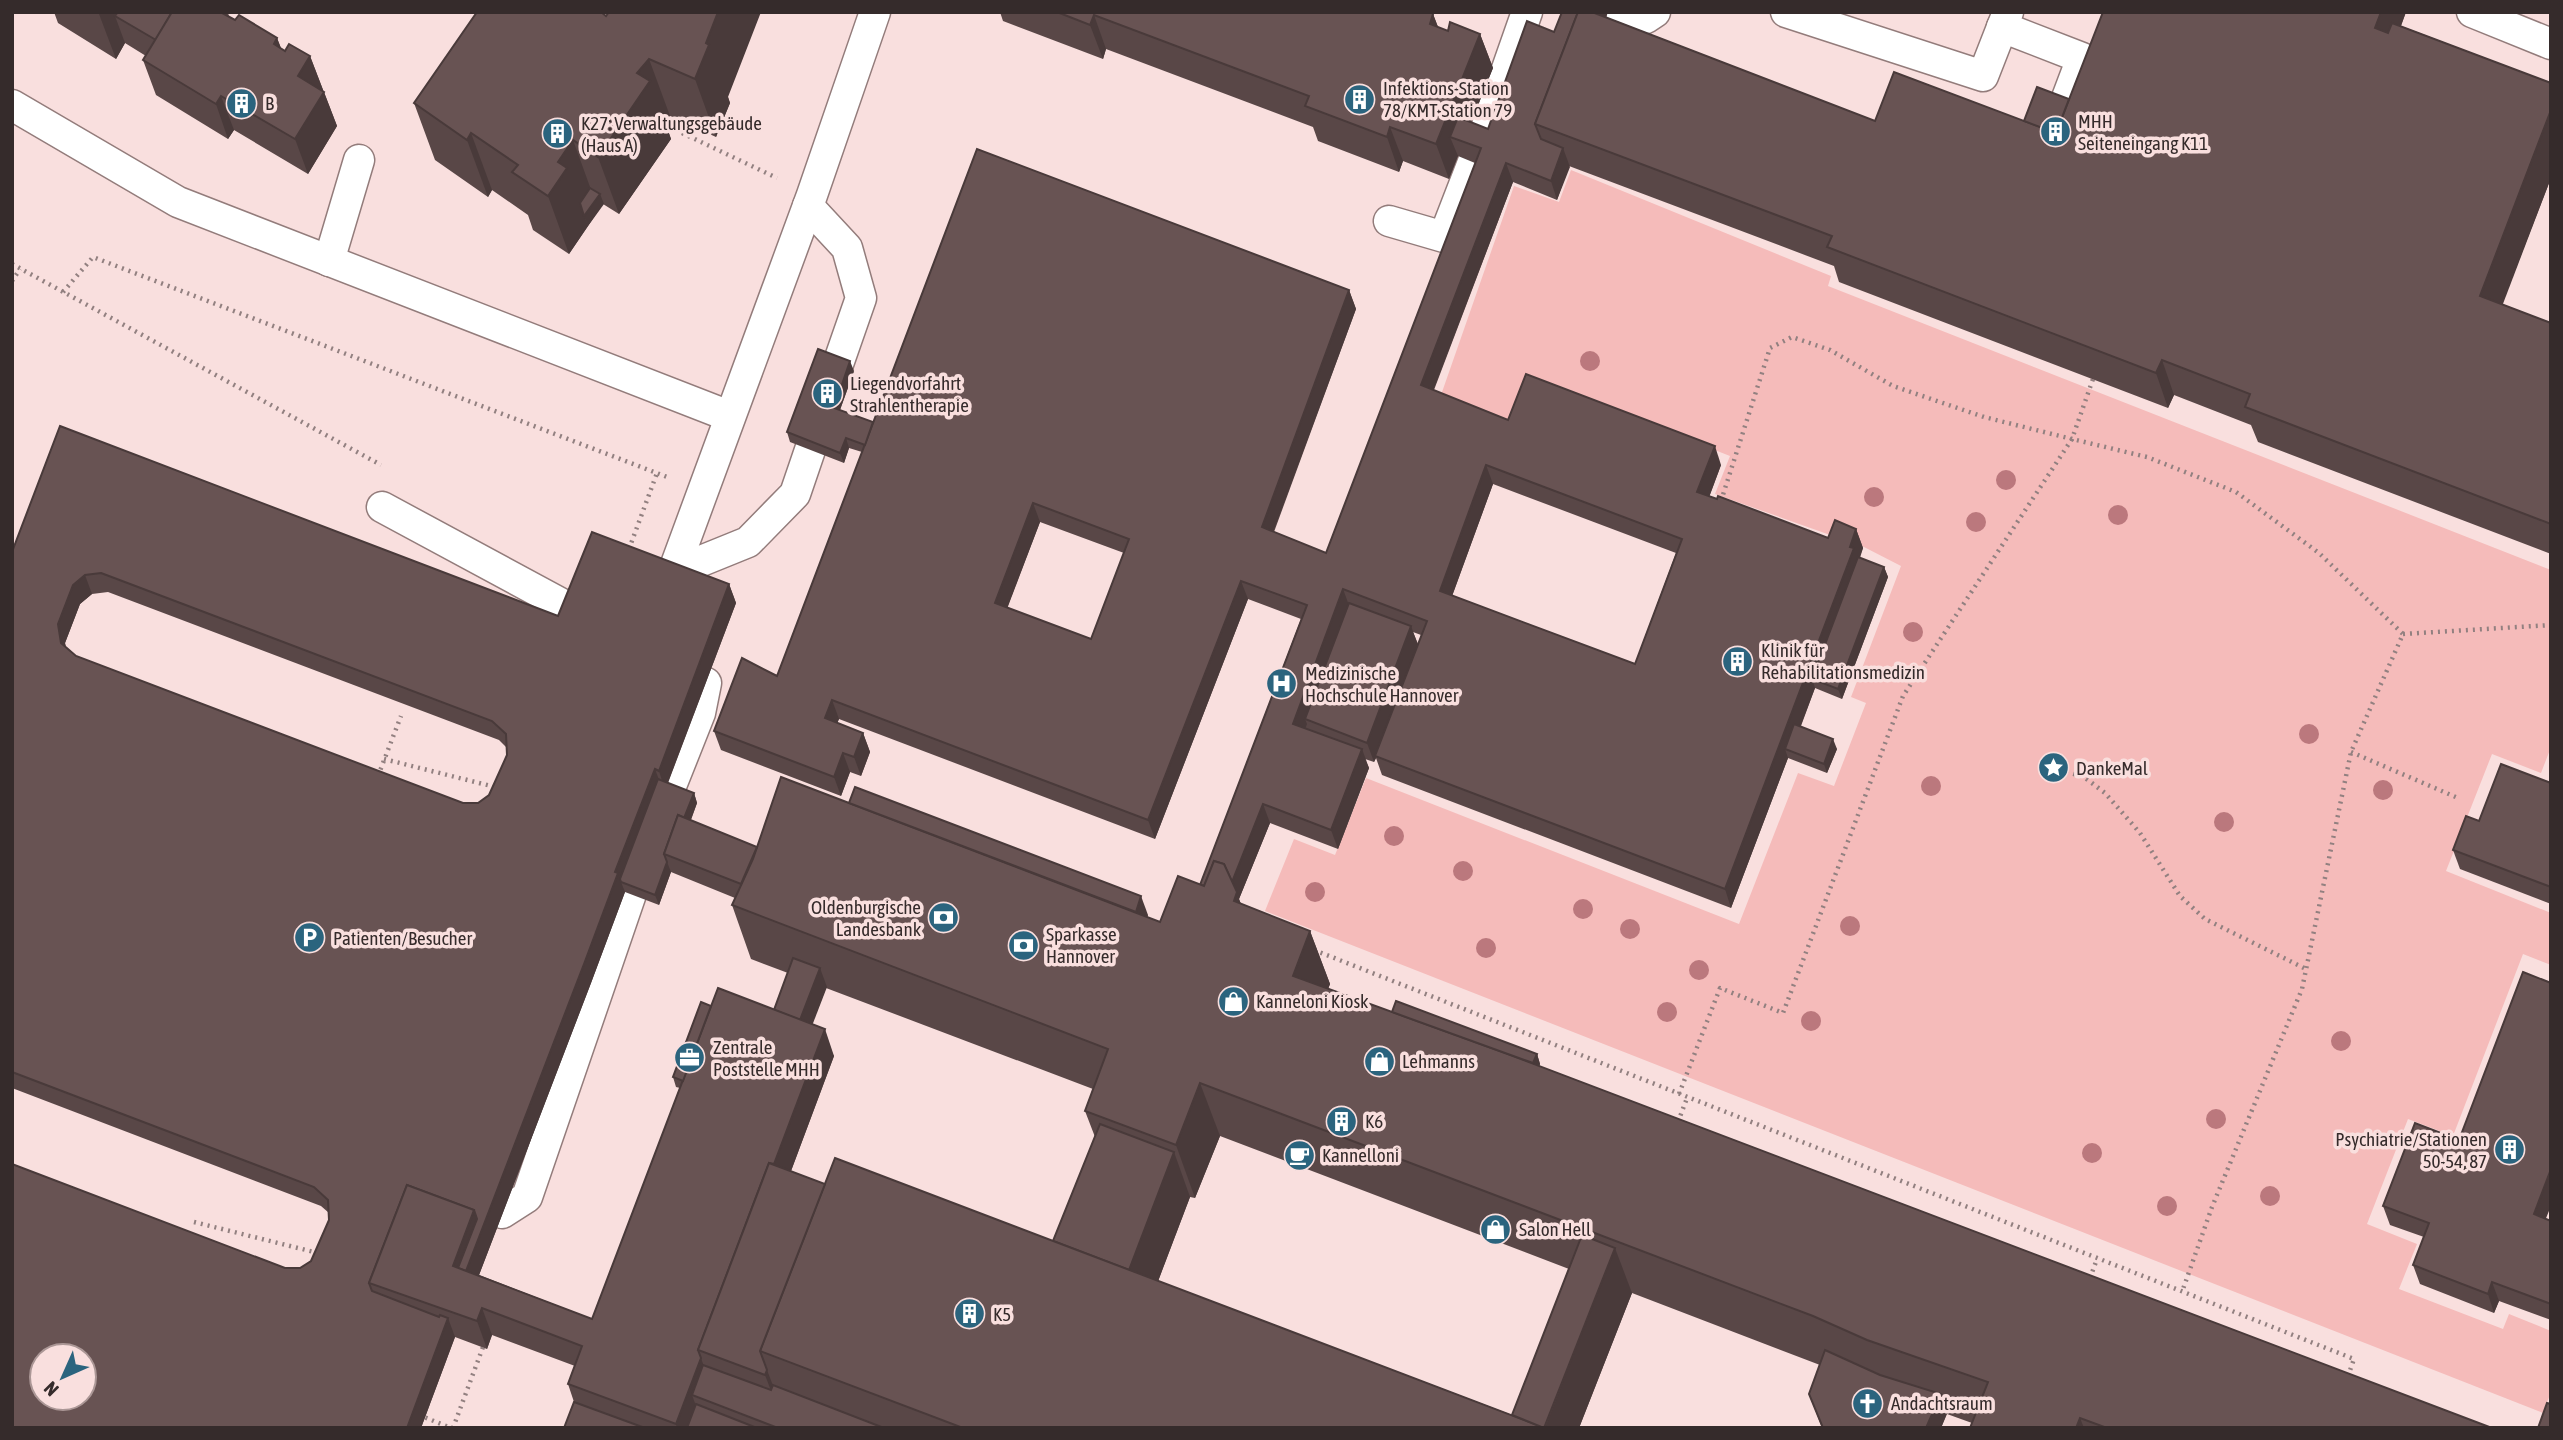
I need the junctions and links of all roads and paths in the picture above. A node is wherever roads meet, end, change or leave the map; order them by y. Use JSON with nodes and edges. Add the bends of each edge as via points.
{"nodes":[{"id":1,"x":875,"y":12,"type":"edge"},
{"id":2,"x":1527,"y":12,"type":"edge"},
{"id":3,"x":1621,"y":12,"type":"edge"},
{"id":4,"x":1655,"y":12,"type":"edge"},
{"id":5,"x":1786,"y":12,"type":"edge"},
{"id":6,"x":2472,"y":12,"type":"edge"},
{"id":7,"x":2005,"y":20,"type":"edge"},
{"id":8,"x":2551,"y":44,"type":"edge"},
{"id":9,"x":12,"y":105,"type":"edge"},
{"id":10,"x":663,"y":124,"type":"edge"},
{"id":11,"x":2045,"y":158,"type":"edge"},
{"id":12,"x":359,"y":160,"type":"dead end"},
{"id":13,"x":810,"y":200,"type":"junction"},
{"id":14,"x":1389,"y":221,"type":"dead end"},
{"id":15,"x":330,"y":261,"type":"junction"},
{"id":16,"x":12,"y":264,"type":"edge"},
{"id":17,"x":20,"y":269,"type":"junction"},
{"id":18,"x":12,"y":281,"type":"edge"},
{"id":19,"x":63,"y":292,"type":"junction"},
{"id":20,"x":838,"y":364,"type":"edge"},
{"id":21,"x":2092,"y":379,"type":"edge"},
{"id":22,"x":729,"y":416,"type":"junction"},
{"id":23,"x":2072,"y":439,"type":"junction"},
{"id":24,"x":810,"y":450,"type":"edge"},
{"id":25,"x":392,"y":471,"type":"dead end"},
{"id":26,"x":657,"y":473,"type":"junction"},
{"id":27,"x":704,"y":491,"type":"junction"},
{"id":28,"x":1720,"y":503,"type":"edge"},
{"id":29,"x":382,"y":507,"type":"dead end"},
{"id":30,"x":618,"y":547,"type":"edge"},
{"id":31,"x":2551,"y":625,"type":"edge"},
{"id":32,"x":2403,"y":634,"type":"junction"},
{"id":33,"x":617,"y":635,"type":"edge"},
{"id":34,"x":706,"y":683,"type":"dead end"},
{"id":35,"x":401,"y":716,"type":"dead end"},
{"id":36,"x":2351,"y":752,"type":"junction"},
{"id":37,"x":384,"y":759,"type":"junction"},
{"id":38,"x":2053,"y":768,"type":"dead end"},
{"id":39,"x":375,"y":783,"type":"edge"},
{"id":40,"x":502,"y":789,"type":"edge"},
{"id":41,"x":669,"y":791,"type":"edge"},
{"id":42,"x":2458,"y":798,"type":"dead end"},
{"id":43,"x":631,"y":894,"type":"edge"},
{"id":44,"x":1311,"y":950,"type":"dead end"},
{"id":45,"x":2306,"y":969,"type":"junction"},
{"id":46,"x":1679,"y":1094,"type":"junction"},
{"id":47,"x":1687,"y":1097,"type":"junction"},
{"id":48,"x":1674,"y":1134,"type":"edge"},
{"id":49,"x":502,"y":1213,"type":"dead end"},
{"id":50,"x":194,"y":1222,"type":"dead end"},
{"id":51,"x":325,"y":1255,"type":"edge"},
{"id":52,"x":2097,"y":1259,"type":"junction"},
{"id":53,"x":2088,"y":1281,"type":"edge"},
{"id":54,"x":2182,"y":1292,"type":"junction"},
{"id":55,"x":483,"y":1347,"type":"edge"},
{"id":56,"x":2342,"y":1392,"type":"edge"},
{"id":57,"x":414,"y":1413,"type":"edge"},
{"id":58,"x":452,"y":1428,"type":"edge"}],
"edges":[{"from":1,"to":13,"type":"lane"},
{"from":2,"to":14,"type":"lane","via":[[1444,237]]},
{"from":3,"to":4,"type":"lane","via":[[1647,19]]},
{"from":5,"to":7,"type":"lane","via":[[1983,76]]},
{"from":6,"to":8,"type":"lane"},
{"from":7,"to":11,"type":"lane","via":[[2081,58]]},
{"from":9,"to":15,"type":"lane","via":[[178,202]]},
{"from":10,"to":13,"type":"path"},
{"from":12,"to":15,"type":"lane"},
{"from":13,"to":20,"type":"lane","via":[[847,248],[861,298]]},
{"from":13,"to":22,"type":"lane"},
{"from":15,"to":22,"type":"lane"},
{"from":16,"to":17,"type":"path"},
{"from":17,"to":18,"type":"path"},
{"from":17,"to":19,"type":"path"},
{"from":19,"to":25,"type":"path"},
{"from":19,"to":26,"type":"path","via":[[93,257]]},
{"from":21,"to":23,"type":"path"},
{"from":22,"to":27,"type":"lane"},
{"from":23,"to":28,"type":"path","via":[[1984,417],[1893,386],[1830,350],[1792,337],[1770,348]]},
{"from":23,"to":32,"type":"path","via":[[2147,457],[2236,492],[2319,552]]},
{"from":23,"to":46,"type":"path","via":[[1903,696],[1783,1013],[1720,988]]},
{"from":24,"to":27,"type":"lane","via":[[795,494],[748,542],[673,575]]},
{"from":26,"to":27,"type":"path"},
{"from":26,"to":30,"type":"path","via":[[628,549]]},
{"from":29,"to":33,"type":"lane"},
{"from":31,"to":32,"type":"path"},
{"from":32,"to":36,"type":"path"},
{"from":34,"to":41,"type":"lane","via":[[700,713]]},
{"from":35,"to":37,"type":"path"},
{"from":36,"to":42,"type":"path"},
{"from":36,"to":45,"type":"path"},
{"from":37,"to":39,"type":"path"},
{"from":37,"to":40,"type":"path"},
{"from":38,"to":45,"type":"path","via":[[2084,777],[2105,793],[2140,833],[2180,896],[2205,919]]},
{"from":43,"to":49,"type":"lane","via":[[527,1197]]},
{"from":44,"to":46,"type":"path"},
{"from":45,"to":54,"type":"path"},
{"from":46,"to":47,"type":"path"},
{"from":47,"to":48,"type":"path"},
{"from":47,"to":52,"type":"path"},
{"from":50,"to":51,"type":"path"},
{"from":52,"to":53,"type":"path"},
{"from":52,"to":54,"type":"path"},
{"from":54,"to":56,"type":"path","via":[[2354,1359]]},
{"from":55,"to":58,"type":"path"},
{"from":57,"to":58,"type":"path"}]}
